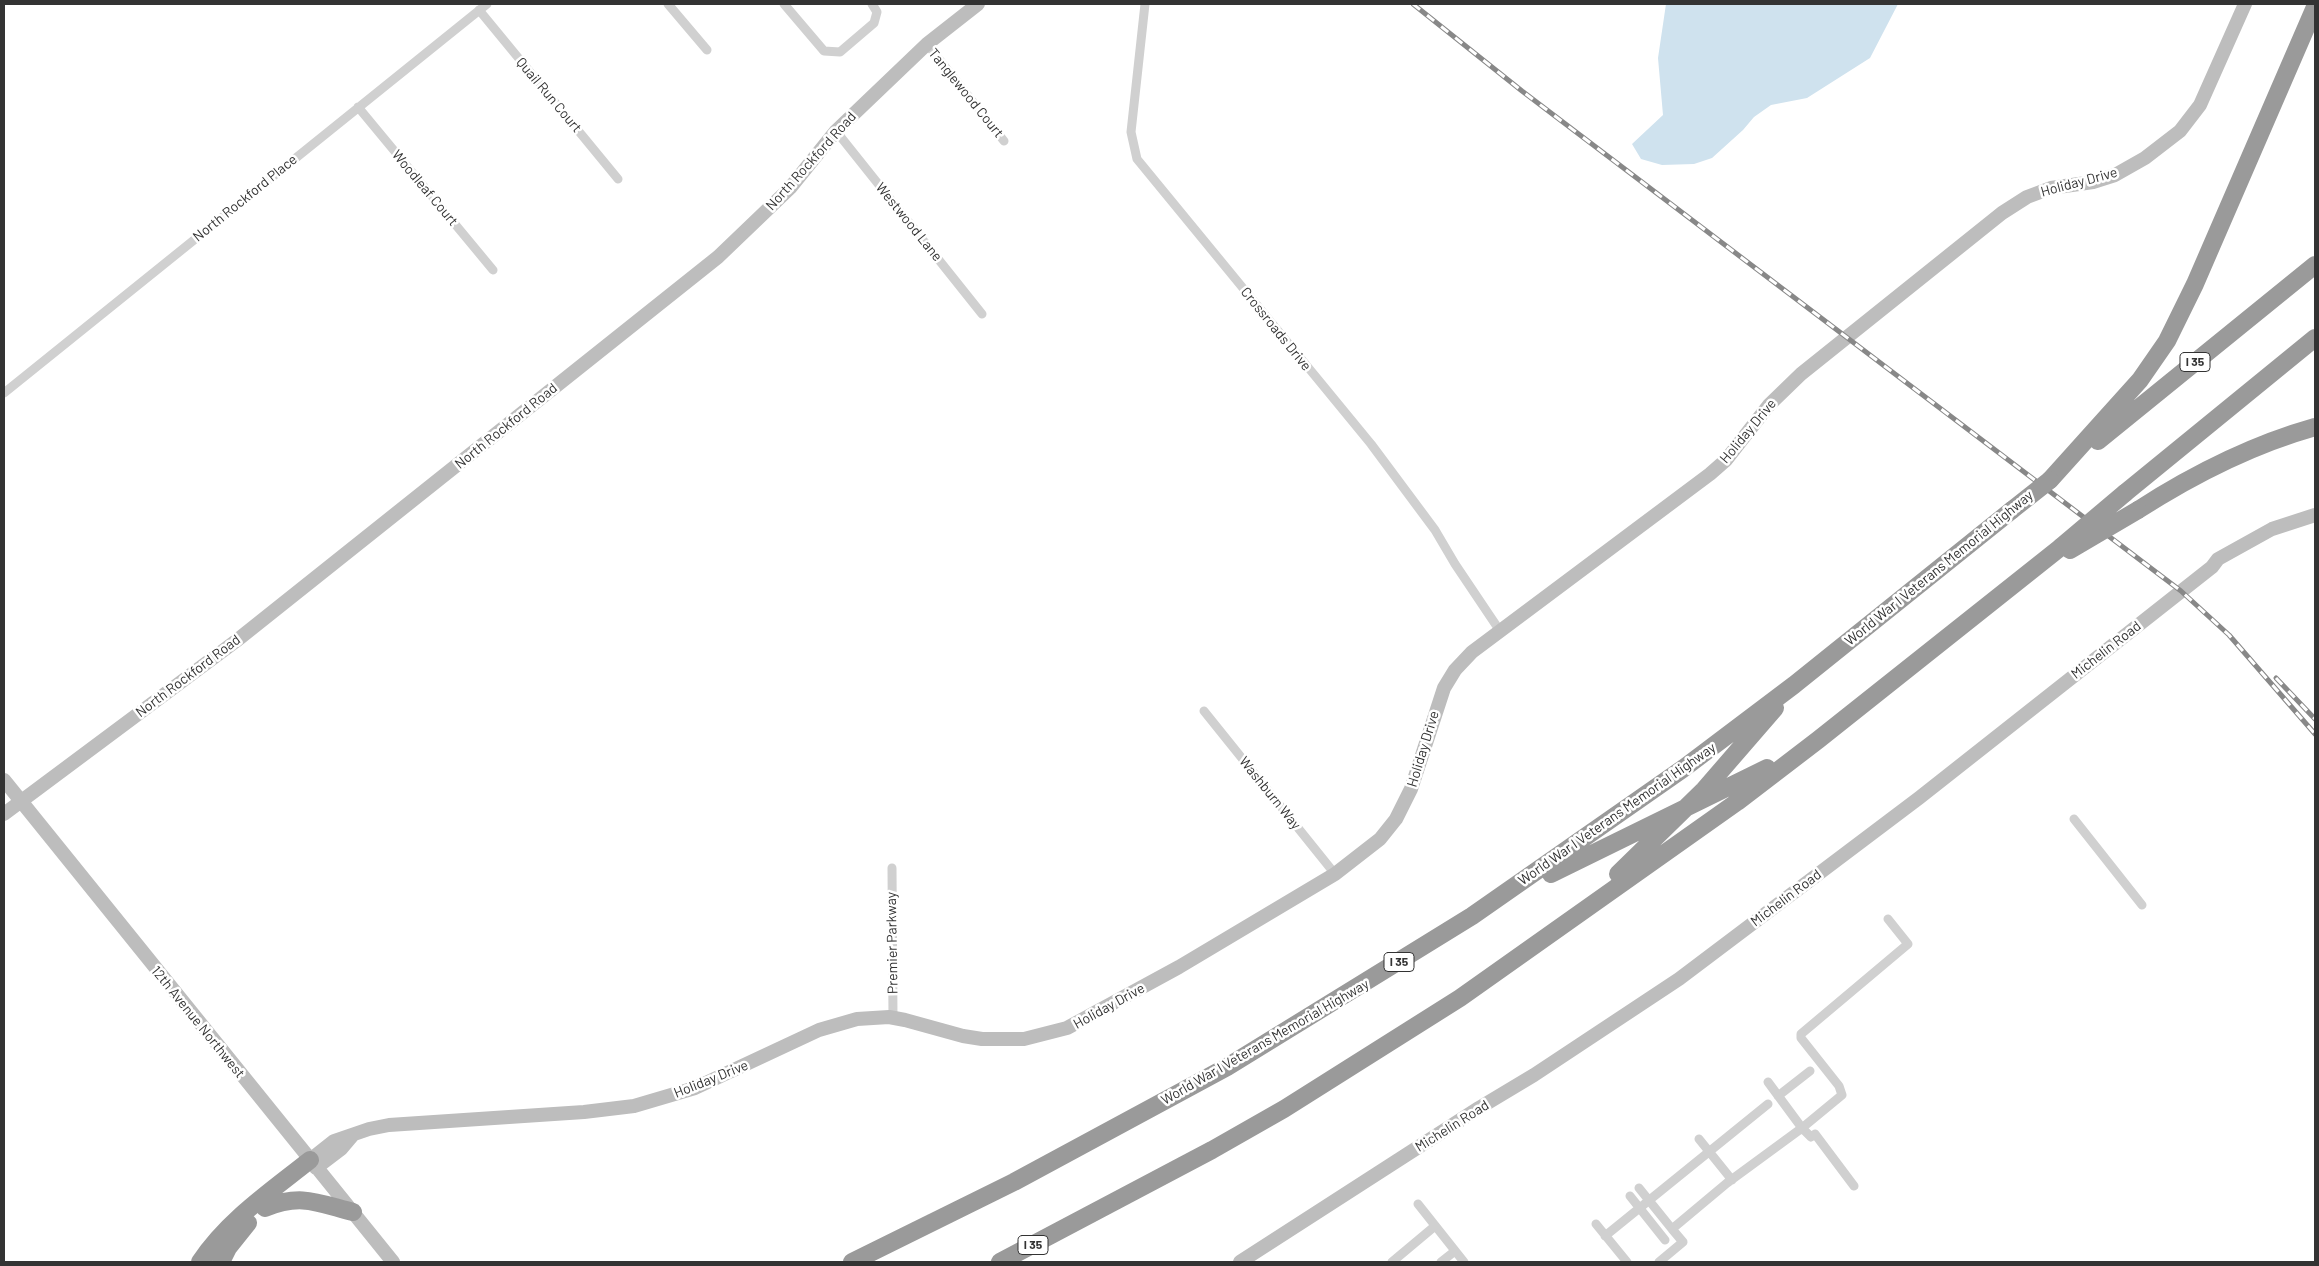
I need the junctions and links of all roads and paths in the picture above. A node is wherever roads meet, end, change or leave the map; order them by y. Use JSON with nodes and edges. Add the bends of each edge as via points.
{"nodes":[{"id":1,"x":488,"y":4,"type":"edge"},
{"id":2,"x":668,"y":4,"type":"edge"},
{"id":3,"x":784,"y":4,"type":"edge"},
{"id":4,"x":872,"y":4,"type":"edge"},
{"id":5,"x":978,"y":4,"type":"edge"},
{"id":6,"x":1145,"y":4,"type":"edge"},
{"id":7,"x":2245,"y":4,"type":"edge"},
{"id":8,"x":2315,"y":8,"type":"edge"},
{"id":9,"x":479,"y":10,"type":"junction"},
{"id":10,"x":927,"y":44,"type":"junction"},
{"id":11,"x":707,"y":50,"type":"dead end"},
{"id":12,"x":358,"y":107,"type":"junction"},
{"id":13,"x":836,"y":131,"type":"junction"},
{"id":14,"x":1004,"y":141,"type":"dead end"},
{"id":15,"x":618,"y":179,"type":"dead end"},
{"id":16,"x":2315,"y":265,"type":"edge"},
{"id":17,"x":493,"y":270,"type":"dead end"},
{"id":18,"x":982,"y":314,"type":"dead end"},
{"id":19,"x":2315,"y":338,"type":"edge"},
{"id":20,"x":4,"y":393,"type":"edge"},
{"id":21,"x":2315,"y":426,"type":"edge"},
{"id":22,"x":2073,"y":457,"type":"junction"},
{"id":23,"x":2315,"y":515,"type":"edge"},
{"id":24,"x":2064,"y":549,"type":"junction"},
{"id":25,"x":1500,"y":630,"type":"junction"},
{"id":26,"x":1794,"y":685,"type":"junction"},
{"id":27,"x":1204,"y":711,"type":"dead end"},
{"id":28,"x":1818,"y":740,"type":"junction"},
{"id":29,"x":4,"y":780,"type":"edge"},
{"id":30,"x":20,"y":800,"type":"junction"},
{"id":31,"x":1688,"y":807,"type":"junction"},
{"id":32,"x":4,"y":814,"type":"edge"},
{"id":33,"x":2074,"y":819,"type":"dead end"},
{"id":34,"x":892,"y":868,"type":"dead end"},
{"id":35,"x":1335,"y":874,"type":"junction"},
{"id":36,"x":2142,"y":905,"type":"dead end"},
{"id":37,"x":1472,"y":916,"type":"junction"},
{"id":38,"x":1888,"y":920,"type":"dead end"},
{"id":39,"x":1529,"y":948,"type":"junction"},
{"id":40,"x":893,"y":1018,"type":"junction"},
{"id":41,"x":1810,"y":1070,"type":"dead end"},
{"id":42,"x":1768,"y":1082,"type":"dead end"},
{"id":43,"x":1778,"y":1096,"type":"junction"},
{"id":44,"x":1768,"y":1104,"type":"dead end"},
{"id":45,"x":1802,"y":1128,"type":"junction"},
{"id":46,"x":1699,"y":1139,"type":"dead end"},
{"id":47,"x":1709,"y":1152,"type":"junction"},
{"id":48,"x":313,"y":1164,"type":"junction"},
{"id":49,"x":1732,"y":1180,"type":"junction"},
{"id":50,"x":1854,"y":1186,"type":"dead end"},
{"id":51,"x":1639,"y":1188,"type":"dead end"},
{"id":52,"x":1630,"y":1196,"type":"dead end"},
{"id":53,"x":1649,"y":1201,"type":"junction"},
{"id":54,"x":1418,"y":1204,"type":"dead end"},
{"id":55,"x":265,"y":1208,"type":"junction"},
{"id":56,"x":1640,"y":1208,"type":"junction"},
{"id":57,"x":353,"y":1212,"type":"junction"},
{"id":58,"x":1596,"y":1224,"type":"dead end"},
{"id":59,"x":1435,"y":1226,"type":"junction"},
{"id":60,"x":1672,"y":1229,"type":"junction"},
{"id":61,"x":1605,"y":1236,"type":"junction"},
{"id":62,"x":1665,"y":1240,"type":"dead end"},
{"id":63,"x":1455,"y":1251,"type":"junction"},
{"id":64,"x":200,"y":1262,"type":"edge"},
{"id":65,"x":221,"y":1262,"type":"edge"},
{"id":66,"x":394,"y":1262,"type":"edge"},
{"id":67,"x":852,"y":1262,"type":"edge"},
{"id":68,"x":1000,"y":1262,"type":"edge"},
{"id":69,"x":1240,"y":1262,"type":"edge"},
{"id":70,"x":1392,"y":1262,"type":"edge"},
{"id":71,"x":1441,"y":1262,"type":"edge"},
{"id":72,"x":1464,"y":1262,"type":"edge"},
{"id":73,"x":1627,"y":1262,"type":"edge"},
{"id":74,"x":1660,"y":1262,"type":"edge"}],
"edges":[{"from":1,"to":9,"type":"street","name":"North Rockford Place"},
{"from":2,"to":11,"type":"street"},
{"from":3,"to":4,"type":"street","via":[[824,51],[840,52],[874,23],[877,12]]},
{"from":5,"to":10,"type":"street","name":"North Rockford Road"},
{"from":6,"to":25,"type":"street","name":"Crossroads Drive","via":[[1131,132],[1138,159],[1371,444],[1435,530]]},
{"from":7,"to":25,"type":"street","name":"Holiday Drive","via":[[2200,105],[2180,131],[2145,158],[2115,175],[2051,188],[2006,210],[1800,374],[1769,405],[1726,460],[1710,474]]},
{"from":8,"to":22,"type":"highway","via":[[2179,318],[2140,380]]},
{"from":9,"to":12,"type":"street","name":"North Rockford Place"},
{"from":9,"to":15,"type":"street","name":"Quail Run Court"},
{"from":10,"to":13,"type":"street","name":"North Rockford Road"},
{"from":10,"to":14,"type":"street","name":"Tanglewood Court"},
{"from":12,"to":17,"type":"street","name":"Woodleaf Court"},
{"from":12,"to":20,"type":"street","name":"North Rockford Place"},
{"from":13,"to":18,"type":"street","name":"Westwood Lane"},
{"from":13,"to":30,"type":"street","name":"North Rockford Road","via":[[790,188],[718,257],[236,641]]},
{"from":16,"to":22,"type":"highway","name":"World War I Veterans Memorial Highway","number":"I 35"},
{"from":19,"to":24,"type":"highway","number":"I 35","bridge":true,"via":[[2125,493]]},
{"from":21,"to":24,"type":"highway","bridge":true,"via":[[2248,449]]},
{"from":22,"to":26,"type":"highway","name":"World War I Veterans Memorial Highway","number":"I 35","bridge":true,"via":[[2050,480]]},
{"from":23,"to":69,"type":"street","name":"Michelin Road","via":[[2272,529],[2218,559],[2212,567],[1919,798],[1679,979],[1534,1076]]},
{"from":24,"to":28,"type":"highway","number":"I 35","via":[[2037,566]]},
{"from":25,"to":35,"type":"street","name":"Holiday Drive","via":[[1472,652],[1444,688],[1411,789],[1389,829]]},
{"from":26,"to":31,"type":"highway"},
{"from":26,"to":37,"type":"highway","name":"World War I Veterans Memorial Highway","number":"I 35","via":[[1684,768]]},
{"from":27,"to":35,"type":"street","name":"Washburn Way"},
{"from":28,"to":31,"type":"highway"},
{"from":28,"to":39,"type":"highway","number":"I 35"},
{"from":29,"to":30,"type":"street","name":"12th Avenue Northwest"},
{"from":30,"to":32,"type":"street","name":"North Rockford Road"},
{"from":30,"to":48,"type":"street","name":"12th Avenue Northwest"},
{"from":31,"to":37,"type":"highway","via":[[1578,859]]},
{"from":31,"to":39,"type":"highway","via":[[1606,885]]},
{"from":33,"to":36,"type":"street"},
{"from":34,"to":40,"type":"street","name":"Premier Parkway"},
{"from":35,"to":40,"type":"street","name":"Holiday Drive","via":[[1116,1002],[1047,1035],[1024,1040],[982,1040]]},
{"from":37,"to":67,"type":"highway","name":"World War I Veterans Memorial Highway","number":"I 35","via":[[1203,1080],[1014,1182]]},
{"from":38,"to":45,"type":"street","via":[[1908,944],[1801,1034],[1839,1086],[1842,1095]]},
{"from":39,"to":68,"type":"highway","number":"I 35","via":[[1460,998],[1284,1109]]},
{"from":40,"to":48,"type":"street","name":"Holiday Drive","via":[[857,1019],[833,1026],[700,1086],[634,1106],[389,1125],[334,1141]]},
{"from":41,"to":43,"type":"street"},
{"from":42,"to":43,"type":"street"},
{"from":43,"to":45,"type":"street"},
{"from":44,"to":47,"type":"street"},
{"from":45,"to":49,"type":"street"},
{"from":45,"to":50,"type":"street","via":[[1811,1137],[1815,1134]]},
{"from":46,"to":47,"type":"street"},
{"from":47,"to":49,"type":"street"},
{"from":47,"to":53,"type":"street"},
{"from":48,"to":55,"type":"highway"},
{"from":48,"to":57,"type":"street","name":"12th Avenue Northwest"},
{"from":48,"to":64,"type":"highway","via":[[247,1211]]},
{"from":49,"to":60,"type":"street"},
{"from":51,"to":53,"type":"street"},
{"from":52,"to":56,"type":"street"},
{"from":53,"to":56,"type":"street"},
{"from":53,"to":60,"type":"street"},
{"from":54,"to":59,"type":"street"},
{"from":55,"to":57,"type":"highway","via":[[298,1199]]},
{"from":55,"to":65,"type":"highway","via":[[238,1234]]},
{"from":56,"to":61,"type":"street"},
{"from":56,"to":62,"type":"street"},
{"from":57,"to":66,"type":"street","name":"12th Avenue Northwest"},
{"from":58,"to":61,"type":"street"},
{"from":59,"to":63,"type":"street"},
{"from":59,"to":70,"type":"street"},
{"from":60,"to":74,"type":"street","via":[[1683,1242]]},
{"from":61,"to":73,"type":"street"},
{"from":63,"to":71,"type":"street"},
{"from":63,"to":72,"type":"street"}]}
